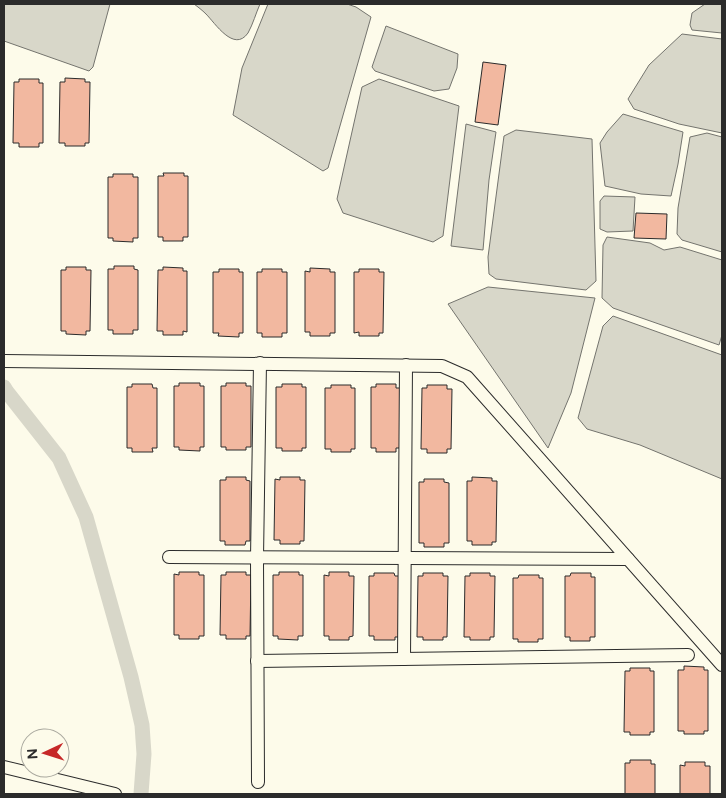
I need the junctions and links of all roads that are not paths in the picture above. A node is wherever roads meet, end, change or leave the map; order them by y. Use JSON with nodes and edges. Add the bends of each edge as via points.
{"nodes":[{"id":1,"x":4,"y":361,"type":"edge"},
{"id":2,"x":260,"y":364,"type":"junction"},
{"id":3,"x":406,"y":365,"type":"junction"},
{"id":4,"x":169,"y":557,"type":"dead end"},
{"id":5,"x":257,"y":558,"type":"junction"},
{"id":6,"x":404,"y":558,"type":"junction"},
{"id":7,"x":628,"y":559,"type":"junction"},
{"id":8,"x":688,"y":655,"type":"dead end"},
{"id":9,"x":404,"y":659,"type":"junction"},
{"id":10,"x":257,"y":661,"type":"junction"},
{"id":11,"x":722,"y":665,"type":"edge"},
{"id":12,"x":4,"y":767,"type":"edge"},
{"id":13,"x":258,"y":782,"type":"dead end"},
{"id":14,"x":115,"y":794,"type":"edge"}],
"edges":[{"from":1,"to":2,"type":"street"},
{"from":2,"to":3,"type":"street"},
{"from":2,"to":5,"type":"street"},
{"from":3,"to":6,"type":"street"},
{"from":3,"to":7,"type":"street","via":[[442,366],[467,377]]},
{"from":4,"to":5,"type":"street"},
{"from":5,"to":6,"type":"street"},
{"from":5,"to":10,"type":"street"},
{"from":6,"to":7,"type":"street"},
{"from":6,"to":9,"type":"street"},
{"from":7,"to":11,"type":"street"},
{"from":8,"to":9,"type":"street"},
{"from":9,"to":10,"type":"street"},
{"from":10,"to":13,"type":"street"},
{"from":12,"to":14,"type":"street"}]}
